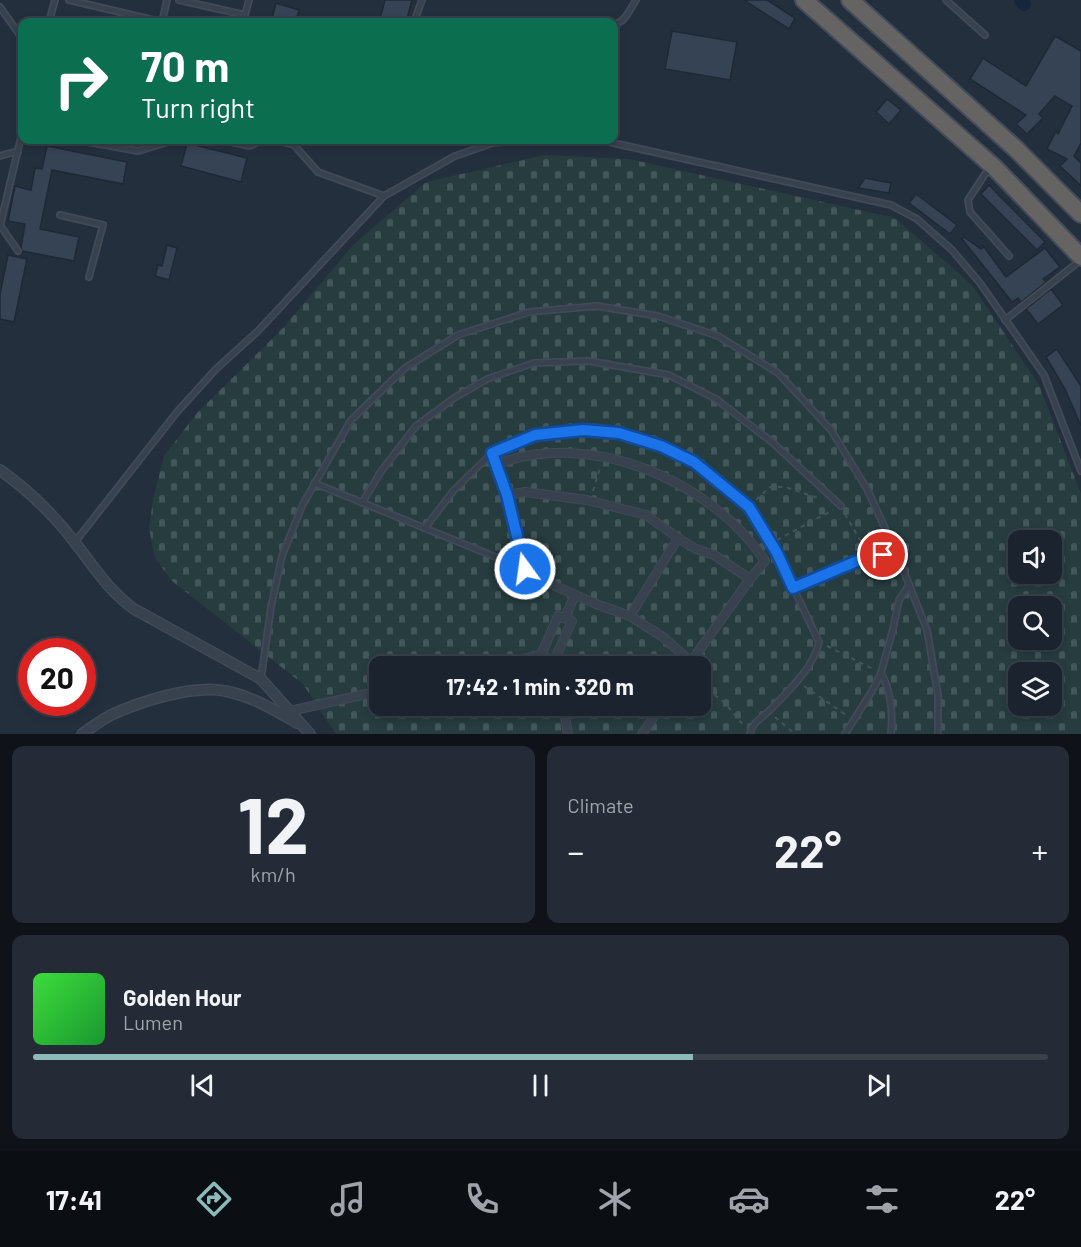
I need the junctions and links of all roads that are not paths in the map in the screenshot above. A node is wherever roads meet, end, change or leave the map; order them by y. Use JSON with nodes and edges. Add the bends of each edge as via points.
{"nodes":[{"id":1,"x":55,"y":0,"type":"edge"},
{"id":2,"x":69,"y":0,"type":"edge"},
{"id":3,"x":167,"y":0,"type":"edge"},
{"id":4,"x":179,"y":0,"type":"edge"},
{"id":5,"x":249,"y":0,"type":"edge"},
{"id":6,"x":422,"y":0,"type":"edge"},
{"id":7,"x":636,"y":0,"type":"edge"},
{"id":8,"x":804,"y":0,"type":"edge"},
{"id":9,"x":850,"y":0,"type":"edge"},
{"id":10,"x":946,"y":0,"type":"edge"},
{"id":11,"x":0,"y":7,"type":"edge"},
{"id":12,"x":50,"y":18,"type":"edge"},
{"id":13,"x":145,"y":18,"type":"edge"},
{"id":14,"x":163,"y":18,"type":"edge"},
{"id":15,"x":415,"y":18,"type":"edge"},
{"id":16,"x":618,"y":24,"type":"edge"},
{"id":17,"x":18,"y":32,"type":"edge"},
{"id":18,"x":985,"y":35,"type":"dead end"},
{"id":19,"x":20,"y":144,"type":"edge"},
{"id":20,"x":99,"y":144,"type":"edge"},
{"id":21,"x":161,"y":144,"type":"edge"},
{"id":22,"x":288,"y":144,"type":"edge"},
{"id":23,"x":489,"y":144,"type":"edge"},
{"id":24,"x":618,"y":144,"type":"edge"},
{"id":25,"x":294,"y":146,"type":"joint"},
{"id":26,"x":18,"y":151,"type":"junction"},
{"id":27,"x":0,"y":156,"type":"edge"},
{"id":28,"x":995,"y":168,"type":"junction"},
{"id":29,"x":384,"y":196,"type":"junction"},
{"id":30,"x":1081,"y":214,"type":"edge"},
{"id":31,"x":60,"y":215,"type":"dead end"},
{"id":32,"x":0,"y":226,"type":"edge"},
{"id":33,"x":18,"y":251,"type":"dead end"},
{"id":34,"x":1009,"y":256,"type":"dead end"},
{"id":35,"x":1081,"y":259,"type":"edge"},
{"id":36,"x":89,"y":277,"type":"dead end"},
{"id":37,"x":1005,"y":320,"type":"junction"},
{"id":38,"x":492,"y":453,"type":"junction"},
{"id":39,"x":495,"y":465,"type":"junction"},
{"id":40,"x":0,"y":470,"type":"edge"},
{"id":41,"x":1081,"y":471,"type":"edge"},
{"id":42,"x":314,"y":483,"type":"junction"},
{"id":43,"x":507,"y":495,"type":"junction"},
{"id":44,"x":362,"y":503,"type":"junction"},
{"id":45,"x":841,"y":506,"type":"road end"},
{"id":46,"x":425,"y":528,"type":"junction"},
{"id":47,"x":678,"y":538,"type":"junction"},
{"id":48,"x":75,"y":542,"type":"junction"},
{"id":49,"x":897,"y":554,"type":"junction"},
{"id":50,"x":525,"y":569,"type":"junction"},
{"id":51,"x":750,"y":579,"type":"junction"},
{"id":52,"x":909,"y":585,"type":"junction"},
{"id":53,"x":555,"y":586,"type":"joint"},
{"id":54,"x":793,"y":588,"type":"junction"},
{"id":55,"x":575,"y":595,"type":"junction"},
{"id":56,"x":630,"y":616,"type":"junction"},
{"id":57,"x":565,"y":618,"type":"junction"},
{"id":58,"x":541,"y":655,"type":"joint"},
{"id":59,"x":536,"y":656,"type":"edge"},
{"id":60,"x":558,"y":656,"type":"edge"},
{"id":61,"x":682,"y":656,"type":"edge"},
{"id":62,"x":696,"y":656,"type":"edge"},
{"id":63,"x":881,"y":672,"type":"junction"},
{"id":64,"x":261,"y":680,"type":"junction"},
{"id":65,"x":369,"y":693,"type":"edge"},
{"id":66,"x":290,"y":711,"type":"junction"},
{"id":67,"x":565,"y":716,"type":"edge"},
{"id":68,"x":654,"y":716,"type":"edge"},
{"id":69,"x":305,"y":732,"type":"edge"},
{"id":70,"x":82,"y":734,"type":"edge"},
{"id":71,"x":568,"y":734,"type":"edge"},
{"id":72,"x":642,"y":734,"type":"edge"},
{"id":73,"x":750,"y":734,"type":"edge"},
{"id":74,"x":845,"y":734,"type":"edge"},
{"id":75,"x":891,"y":734,"type":"edge"},
{"id":76,"x":938,"y":734,"type":"edge"}],
"edges":[{"from":1,"to":12,"type":"lane"},
{"from":2,"to":13,"type":"lane"},
{"from":3,"to":14,"type":"lane"},
{"from":4,"to":5,"type":"lane","via":[[245,15]]},
{"from":6,"to":15,"type":"lane"},
{"from":7,"to":16,"type":"lane"},
{"from":8,"to":28,"type":"highway"},
{"from":9,"to":30,"type":"highway","via":[[993,127]]},
{"from":10,"to":18,"type":"lane"},
{"from":11,"to":17,"type":"lane"},
{"from":19,"to":26,"type":"lane"},
{"from":20,"to":21,"type":"lane","via":[[138,151]]},
{"from":22,"to":25,"type":"lane"},
{"from":23,"to":29,"type":"lane","via":[[455,156]]},
{"from":24,"to":37,"type":"lane","via":[[905,211],[952,250]]},
{"from":25,"to":29,"type":"lane","via":[[318,172]]},
{"from":26,"to":27,"type":"lane"},
{"from":26,"to":32,"type":"lane"},
{"from":28,"to":34,"type":"lane","via":[[985,174],[968,200],[970,212]]},
{"from":28,"to":35,"type":"highway"},
{"from":29,"to":48,"type":"lane","via":[[177,412]]},
{"from":31,"to":36,"type":"lane","via":[[103,225]]},
{"from":32,"to":33,"type":"lane"},
{"from":35,"to":37,"type":"lane"},
{"from":37,"to":41,"type":"lane","via":[[1044,375]]},
{"from":38,"to":39,"type":"lane"},
{"from":38,"to":46,"type":"lane","via":[[454,490]]},
{"from":38,"to":54,"type":"lane","via":[[535,435],[583,430],[619,433],[661,446],[694,462],[749,507]]},
{"from":39,"to":43,"type":"lane"},
{"from":39,"to":51,"type":"street","via":[[513,458],[569,452],[633,464],[665,478],[695,494],[751,540],[765,561]]},
{"from":40,"to":48,"type":"street","via":[[42,505]]},
{"from":42,"to":44,"type":"lane"},
{"from":42,"to":49,"type":"lane","via":[[351,420],[405,368],[458,335],[529,312],[597,306],[658,316],[718,336],[778,373],[831,430],[867,489]]},
{"from":42,"to":64,"type":"lane","via":[[282,556]]},
{"from":43,"to":47,"type":"street","via":[[525,492],[589,501],[646,515]]},
{"from":43,"to":50,"type":"lane"},
{"from":44,"to":45,"type":"lane","via":[[416,426],[454,398],[487,379],[534,363],[590,361],[669,375],[716,399],[772,442]]},
{"from":44,"to":46,"type":"lane"},
{"from":46,"to":50,"type":"lane"},
{"from":47,"to":51,"type":"street","via":[[714,555]]},
{"from":47,"to":56,"type":"street"},
{"from":48,"to":64,"type":"street","via":[[109,589],[127,604]]},
{"from":49,"to":52,"type":"lane"},
{"from":49,"to":54,"type":"lane","via":[[869,556]]},
{"from":50,"to":53,"type":"lane"},
{"from":51,"to":62,"type":"street"},
{"from":52,"to":63,"type":"lane","via":[[899,600]]},
{"from":52,"to":76,"type":"lane","via":[[927,630],[938,696]]},
{"from":53,"to":55,"type":"street"},
{"from":54,"to":73,"type":"lane","via":[[819,642],[817,652],[797,681],[753,723]]},
{"from":55,"to":56,"type":"street"},
{"from":55,"to":57,"type":"street"},
{"from":56,"to":61,"type":"street","via":[[663,637]]},
{"from":57,"to":58,"type":"street","via":[[558,615]]},
{"from":57,"to":60,"type":"street","via":[[572,621]]},
{"from":58,"to":59,"type":"street"},
{"from":63,"to":74,"type":"lane"},
{"from":63,"to":75,"type":"lane","via":[[887,683]]},
{"from":64,"to":66,"type":"street"},
{"from":65,"to":66,"type":"street"},
{"from":66,"to":69,"type":"street"},
{"from":67,"to":71,"type":"street"},
{"from":68,"to":72,"type":"street"},
{"from":69,"to":70,"type":"street","via":[[250,698],[200,689],[159,698],[110,716]]}]}
